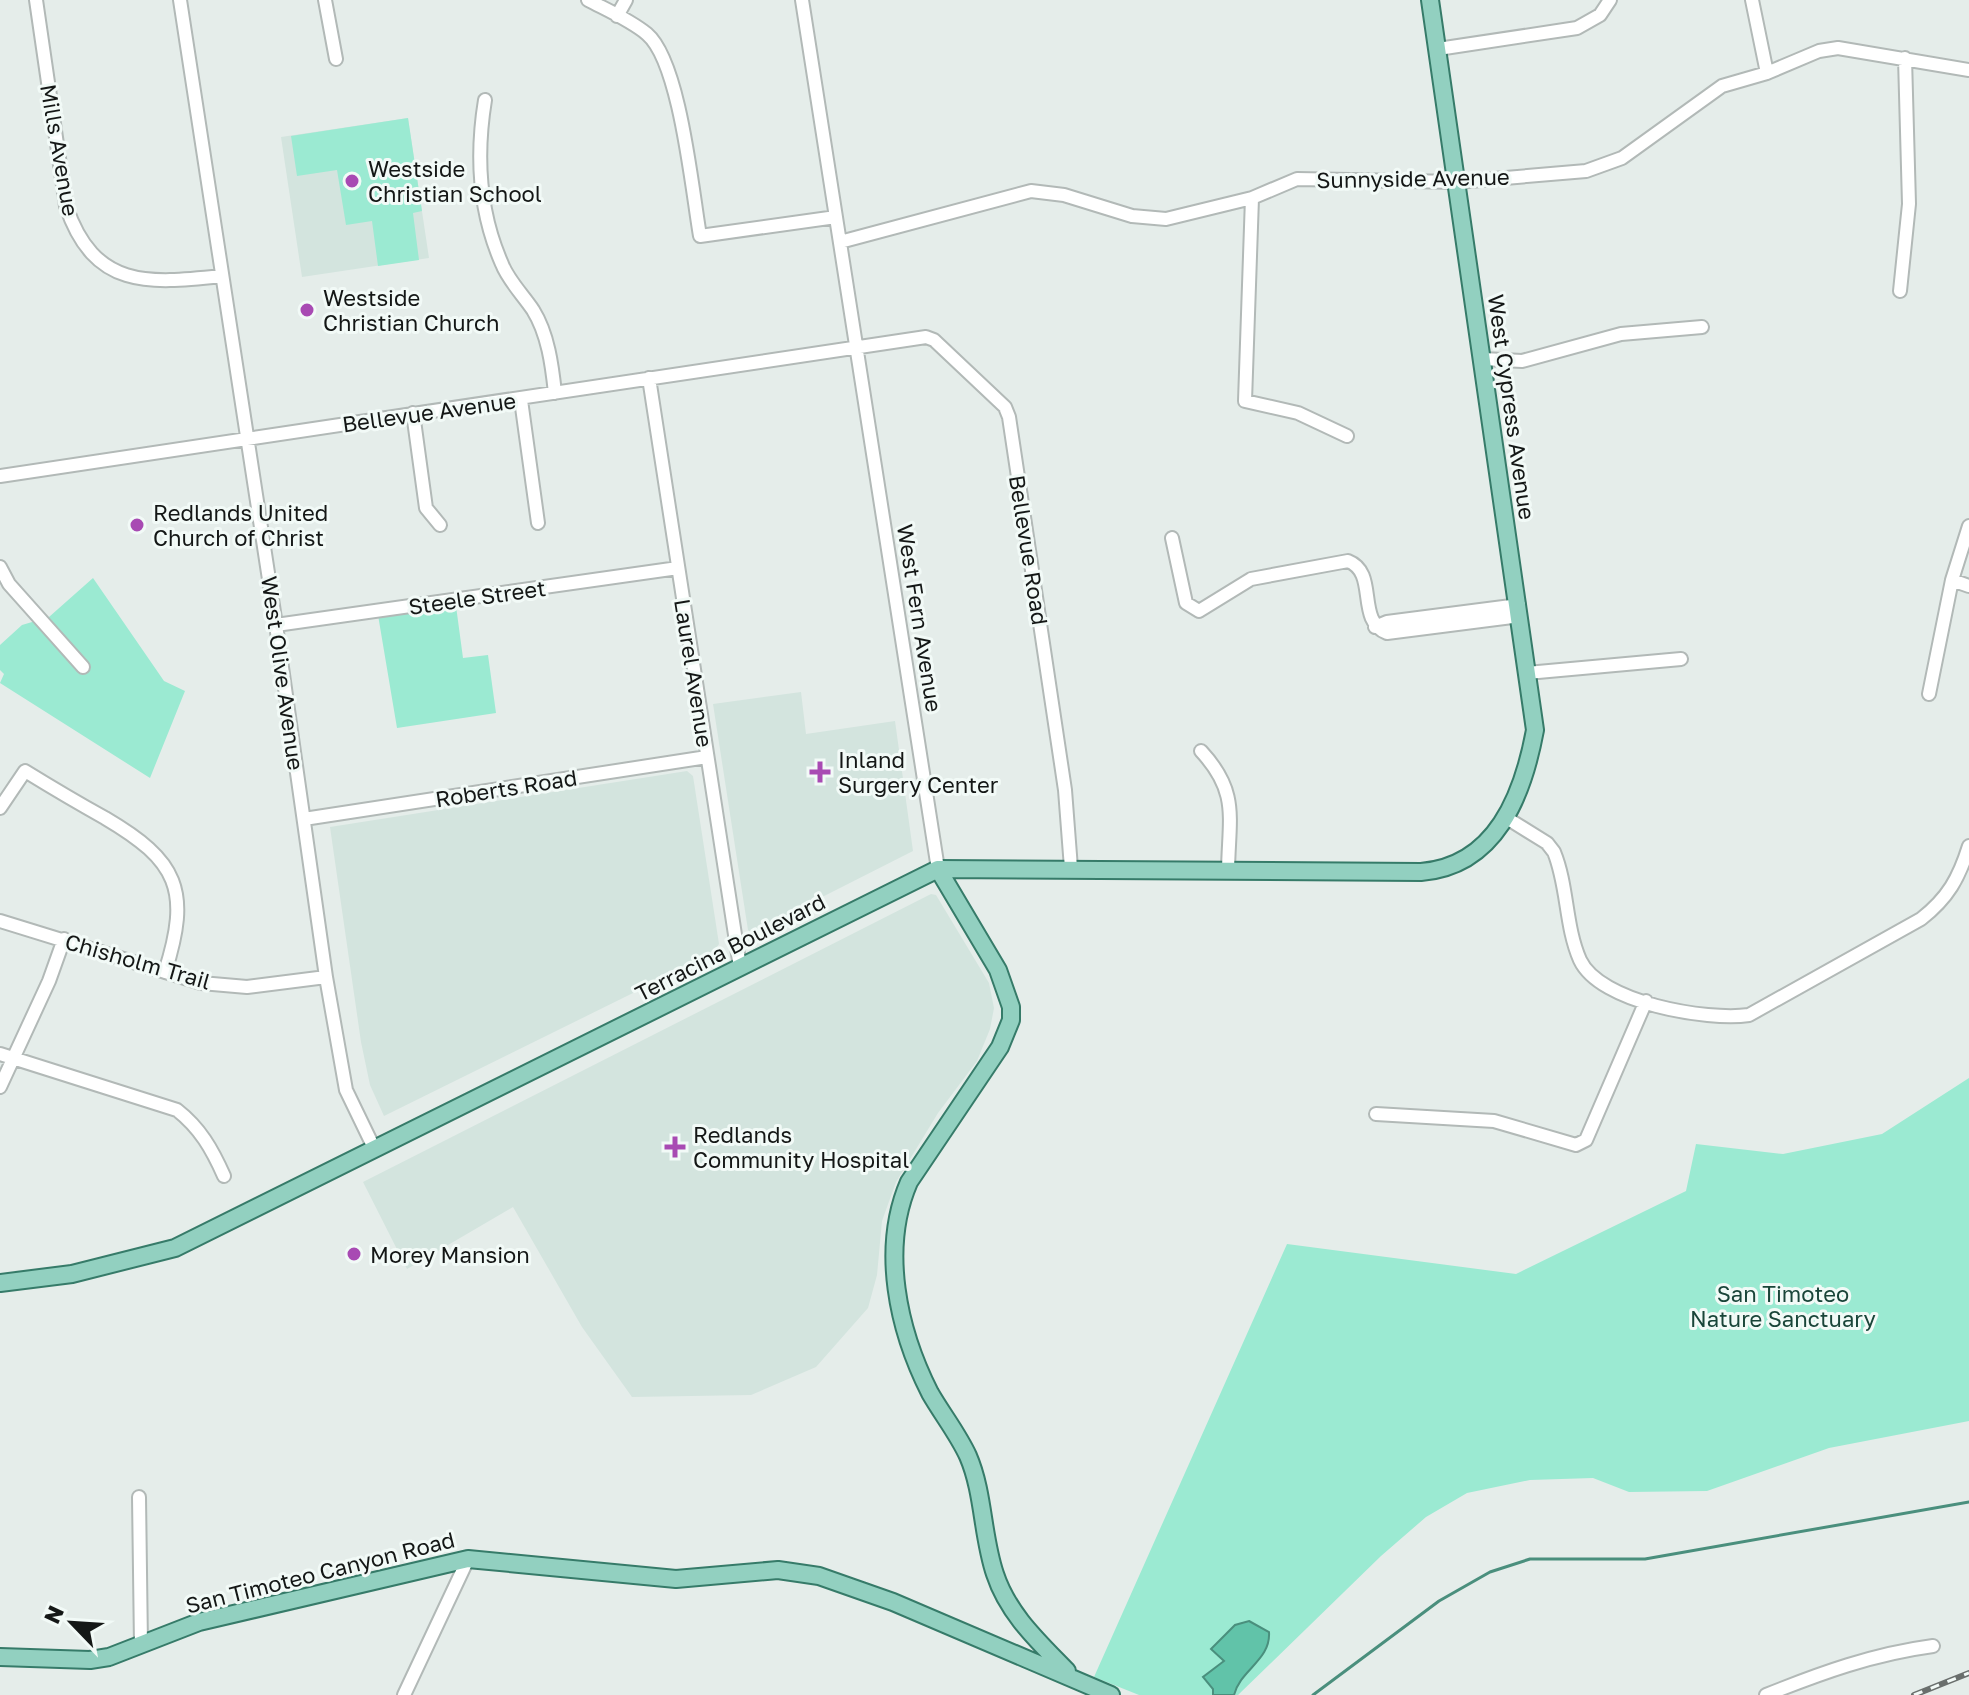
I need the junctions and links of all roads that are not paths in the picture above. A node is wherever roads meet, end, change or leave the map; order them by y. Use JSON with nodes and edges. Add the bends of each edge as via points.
{"nodes":[{"id":1,"x":36,"y":0,"type":"edge"},
{"id":2,"x":180,"y":0,"type":"edge"},
{"id":3,"x":325,"y":0,"type":"edge"},
{"id":4,"x":588,"y":0,"type":"edge"},
{"id":5,"x":626,"y":0,"type":"edge"},
{"id":6,"x":802,"y":0,"type":"edge"},
{"id":7,"x":1430,"y":0,"type":"edge"},
{"id":8,"x":1610,"y":0,"type":"edge"},
{"id":9,"x":1752,"y":0,"type":"edge"},
{"id":10,"x":617,"y":16,"type":"junction"},
{"id":11,"x":1438,"y":49,"type":"junction"},
{"id":12,"x":1905,"y":58,"type":"junction"},
{"id":13,"x":336,"y":59,"type":"dead end"},
{"id":14,"x":1969,"y":70,"type":"edge"},
{"id":15,"x":1767,"y":73,"type":"junction"},
{"id":16,"x":485,"y":100,"type":"dead end"},
{"id":17,"x":1458,"y":182,"type":"junction"},
{"id":18,"x":1252,"y":198,"type":"junction"},
{"id":19,"x":836,"y":217,"type":"junction"},
{"id":20,"x":840,"y":242,"type":"junction"},
{"id":21,"x":221,"y":276,"type":"junction"},
{"id":22,"x":1900,"y":291,"type":"dead end"},
{"id":23,"x":1702,"y":327,"type":"dead end"},
{"id":24,"x":857,"y":348,"type":"junction"},
{"id":25,"x":1483,"y":359,"type":"junction"},
{"id":26,"x":649,"y":378,"type":"junction"},
{"id":27,"x":555,"y":393,"type":"junction"},
{"id":28,"x":521,"y":400,"type":"junction"},
{"id":29,"x":413,"y":413,"type":"junction"},
{"id":30,"x":1347,"y":436,"type":"dead end"},
{"id":31,"x":247,"y":439,"type":"junction"},
{"id":32,"x":0,"y":476,"type":"edge"},
{"id":33,"x":538,"y":523,"type":"dead end"},
{"id":34,"x":440,"y":525,"type":"dead end"},
{"id":35,"x":1969,"y":526,"type":"edge"},
{"id":36,"x":1172,"y":538,"type":"dead end"},
{"id":37,"x":0,"y":567,"type":"edge"},
{"id":38,"x":678,"y":568,"type":"junction"},
{"id":39,"x":1952,"y":580,"type":"junction"},
{"id":40,"x":1969,"y":586,"type":"edge"},
{"id":41,"x":1519,"y":610,"type":"junction"},
{"id":42,"x":276,"y":625,"type":"junction"},
{"id":43,"x":1681,"y":659,"type":"dead end"},
{"id":44,"x":83,"y":667,"type":"dead end"},
{"id":45,"x":1527,"y":673,"type":"junction"},
{"id":46,"x":1929,"y":694,"type":"dead end"},
{"id":47,"x":1201,"y":751,"type":"dead end"},
{"id":48,"x":707,"y":757,"type":"junction"},
{"id":49,"x":0,"y":808,"type":"edge"},
{"id":50,"x":1505,"y":817,"type":"junction"},
{"id":51,"x":304,"y":819,"type":"junction"},
{"id":52,"x":1969,"y":846,"type":"edge"},
{"id":53,"x":1071,"y":868,"type":"junction"},
{"id":54,"x":938,"y":869,"type":"junction"},
{"id":55,"x":1228,"y":870,"type":"junction"},
{"id":56,"x":0,"y":921,"type":"edge"},
{"id":57,"x":64,"y":939,"type":"junction"},
{"id":58,"x":740,"y":967,"type":"junction"},
{"id":59,"x":165,"y":972,"type":"junction"},
{"id":60,"x":326,"y":977,"type":"junction"},
{"id":61,"x":1646,"y":1001,"type":"junction"},
{"id":62,"x":0,"y":1054,"type":"edge"},
{"id":63,"x":13,"y":1058,"type":"junction"},
{"id":64,"x":0,"y":1087,"type":"edge"},
{"id":65,"x":1376,"y":1114,"type":"dead end"},
{"id":66,"x":375,"y":1150,"type":"junction"},
{"id":67,"x":224,"y":1176,"type":"dead end"},
{"id":68,"x":0,"y":1283,"type":"edge"},
{"id":69,"x":139,"y":1497,"type":"dead end"},
{"id":70,"x":468,"y":1559,"type":"junction"},
{"id":71,"x":141,"y":1645,"type":"junction"},
{"id":72,"x":1933,"y":1646,"type":"dead end"},
{"id":73,"x":0,"y":1657,"type":"edge"},
{"id":74,"x":1072,"y":1677,"type":"junction"},
{"id":75,"x":404,"y":1695,"type":"edge"},
{"id":76,"x":1111,"y":1695,"type":"edge"},
{"id":77,"x":1766,"y":1695,"type":"edge"}],
"edges":[{"from":1,"to":21,"type":"street","name":"Mills Avenue","via":[[66,206],[78,239],[98,259],[135,278],[166,282]]},
{"from":2,"to":21,"type":"street","name":"West Olive Avenue"},
{"from":3,"to":13,"type":"street"},
{"from":4,"to":10,"type":"street"},
{"from":5,"to":10,"type":"street"},
{"from":6,"to":19,"type":"street","name":"West Fern Avenue"},
{"from":7,"to":11,"type":"main road","name":"West Cypress Avenue"},
{"from":8,"to":11,"type":"street","via":[[1600,15],[1577,28]]},
{"from":9,"to":15,"type":"street"},
{"from":10,"to":19,"type":"street","via":[[647,34],[664,58],[700,236]]},
{"from":11,"to":17,"type":"main road","name":"West Cypress Avenue"},
{"from":12,"to":14,"type":"street","name":"Sunnyside Avenue"},
{"from":12,"to":15,"type":"street","name":"Sunnyside Avenue","via":[[1838,48]]},
{"from":12,"to":22,"type":"street","via":[[1909,204]]},
{"from":15,"to":17,"type":"street","name":"Sunnyside Avenue","via":[[1714,90],[1616,161],[1573,173]]},
{"from":16,"to":27,"type":"street","via":[[478,145],[484,206],[502,266],[535,314],[545,339]]},
{"from":17,"to":18,"type":"street","name":"Sunnyside Avenue","via":[[1297,179]]},
{"from":17,"to":25,"type":"main road","name":"West Cypress Avenue"},
{"from":18,"to":20,"type":"street","name":"Sunnyside Avenue","via":[[1150,219],[1031,191]]},
{"from":18,"to":30,"type":"street","via":[[1245,401],[1298,413]]},
{"from":19,"to":20,"type":"street","name":"West Fern Avenue"},
{"from":20,"to":24,"type":"street","name":"West Fern Avenue"},
{"from":21,"to":31,"type":"street","name":"West Olive Avenue"},
{"from":23,"to":25,"type":"street","via":[[1621,334],[1522,361]]},
{"from":24,"to":26,"type":"street","name":"Bellevue Avenue"},
{"from":24,"to":53,"type":"street","name":"Bellevue Road","via":[[934,340],[1005,407],[1065,790]]},
{"from":24,"to":54,"type":"street","name":"West Fern Avenue"},
{"from":25,"to":41,"type":"main road","name":"West Cypress Avenue"},
{"from":26,"to":27,"type":"street","name":"Bellevue Avenue"},
{"from":26,"to":38,"type":"street","name":"Laurel Avenue"},
{"from":27,"to":28,"type":"street","name":"Bellevue Avenue"},
{"from":28,"to":29,"type":"street","name":"Bellevue Avenue"},
{"from":28,"to":33,"type":"street"},
{"from":29,"to":31,"type":"street","name":"Bellevue Avenue"},
{"from":29,"to":34,"type":"street","via":[[426,508]]},
{"from":31,"to":32,"type":"street","name":"Bellevue Avenue"},
{"from":31,"to":42,"type":"street","name":"West Olive Avenue"},
{"from":35,"to":39,"type":"street"},
{"from":36,"to":41,"type":"street","via":[[1186,603],[1199,611],[1251,579],[1348,561],[1362,573],[1375,627]]},
{"from":37,"to":44,"type":"street"},
{"from":38,"to":42,"type":"street","name":"Steele Street"},
{"from":38,"to":48,"type":"street","name":"Laurel Avenue"},
{"from":39,"to":40,"type":"street"},
{"from":39,"to":46,"type":"street"},
{"from":41,"to":45,"type":"main road","name":"West Cypress Avenue"},
{"from":42,"to":51,"type":"street","name":"West Olive Avenue"},
{"from":43,"to":45,"type":"street"},
{"from":45,"to":50,"type":"main road","name":"West Cypress Avenue","via":[[1535,730],[1527,772]]},
{"from":47,"to":55,"type":"street","via":[[1220,772],[1229,795]]},
{"from":48,"to":51,"type":"street","name":"Roberts Road"},
{"from":48,"to":58,"type":"street","name":"Laurel Avenue"},
{"from":49,"to":59,"type":"street","via":[[25,771],[158,854],[176,890],[174,942]]},
{"from":50,"to":55,"type":"main road","name":"Terracina Boulevard","via":[[1469,859],[1438,871]]},
{"from":50,"to":61,"type":"street","via":[[1554,852],[1582,964],[1607,989]]},
{"from":51,"to":60,"type":"street","name":"West Olive Avenue"},
{"from":52,"to":61,"type":"street","via":[[1955,884],[1921,919],[1749,1015],[1726,1018]]},
{"from":53,"to":54,"type":"main road","name":"Terracina Boulevard"},
{"from":53,"to":55,"type":"main road","name":"Terracina Boulevard"},
{"from":54,"to":58,"type":"main road","name":"Terracina Boulevard"},
{"from":54,"to":74,"type":"main road","name":"West Fern Avenue","via":[[998,970],[1011,1020],[1000,1047],[900,1202],[893,1242],[898,1300],[916,1365],[968,1455],[1000,1586],[1022,1624]]},
{"from":56,"to":57,"type":"street","name":"Chisholm Trail"},
{"from":57,"to":59,"type":"street","name":"Chisholm Trail"},
{"from":57,"to":63,"type":"street"},
{"from":58,"to":66,"type":"main road","name":"Terracina Boulevard"},
{"from":59,"to":60,"type":"street","name":"Chisholm Trail","via":[[201,983],[247,987]]},
{"from":60,"to":66,"type":"street","name":"West Olive Avenue","via":[[346,1090]]},
{"from":61,"to":65,"type":"street","via":[[1586,1140],[1576,1145],[1494,1121]]},
{"from":62,"to":63,"type":"street"},
{"from":63,"to":64,"type":"street"},
{"from":63,"to":67,"type":"street","via":[[177,1110],[194,1123]]},
{"from":66,"to":68,"type":"main road","name":"Terracina Boulevard","via":[[175,1248],[72,1274]]},
{"from":69,"to":71,"type":"street"},
{"from":70,"to":71,"type":"main road","name":"San Timoteo Canyon Road","via":[[199,1622]]},
{"from":70,"to":74,"type":"main road","name":"San Timoteo Canyon Road","via":[[676,1579],[778,1570],[819,1576]]},
{"from":70,"to":75,"type":"street"},
{"from":71,"to":73,"type":"main road","name":"San Timoteo Canyon Road","via":[[90,1660]]},
{"from":72,"to":77,"type":"street","via":[[1842,1665]]},
{"from":74,"to":76,"type":"main road","name":"San Timoteo Canyon Road"}]}
